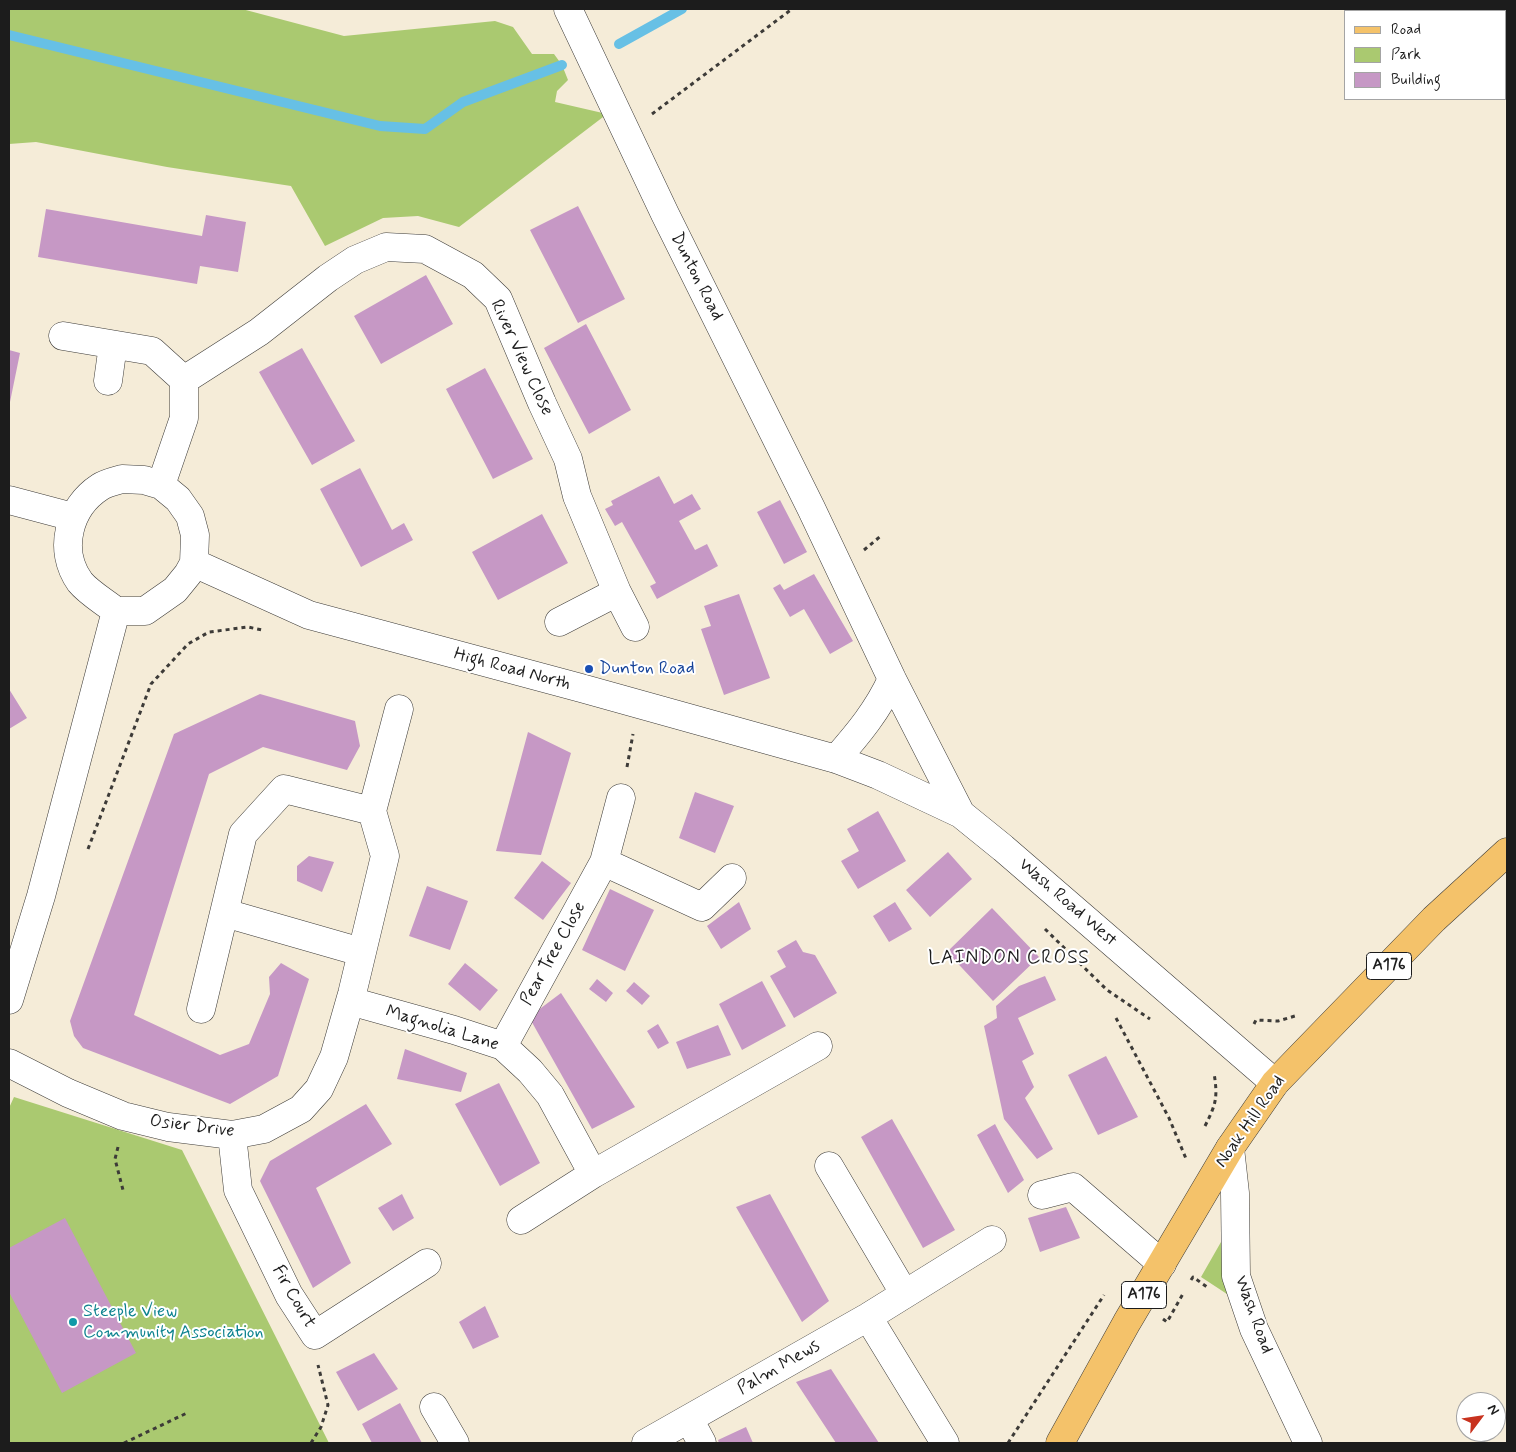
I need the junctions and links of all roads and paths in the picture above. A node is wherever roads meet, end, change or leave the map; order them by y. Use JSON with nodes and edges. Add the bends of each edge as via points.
{"nodes":[{"id":1,"x":568,"y":9,"type":"edge"},
{"id":2,"x":792,"y":9,"type":"edge"},
{"id":3,"x":627,"y":131,"type":"junction"},
{"id":4,"x":62,"y":336,"type":"dead end"},
{"id":5,"x":114,"y":345,"type":"junction"},
{"id":6,"x":184,"y":380,"type":"junction"},
{"id":7,"x":108,"y":381,"type":"dead end"},
{"id":8,"x":162,"y":485,"type":"junction"},
{"id":9,"x":9,"y":500,"type":"edge"},
{"id":10,"x":73,"y":517,"type":"junction"},
{"id":11,"x":194,"y":563,"type":"junction"},
{"id":12,"x":617,"y":592,"type":"junction"},
{"id":13,"x":116,"y":611,"type":"junction"},
{"id":14,"x":559,"y":622,"type":"dead end"},
{"id":15,"x":635,"y":627,"type":"dead end"},
{"id":16,"x":267,"y":631,"type":"dead end"},
{"id":17,"x":892,"y":679,"type":"junction"},
{"id":18,"x":399,"y":709,"type":"dead end"},
{"id":19,"x":633,"y":732,"type":"dead end"},
{"id":20,"x":836,"y":760,"type":"junction"},
{"id":21,"x":621,"y":798,"type":"joint"},
{"id":22,"x":372,"y":811,"type":"junction"},
{"id":23,"x":961,"y":814,"type":"junction"},
{"id":24,"x":1507,"y":852,"type":"edge"},
{"id":25,"x":86,"y":856,"type":"dead end"},
{"id":26,"x":604,"y":862,"type":"junction"},
{"id":27,"x":732,"y":878,"type":"dead end"},
{"id":28,"x":225,"y":913,"type":"junction"},
{"id":29,"x":1044,"y":928,"type":"dead end"},
{"id":30,"x":361,"y":952,"type":"junction"},
{"id":31,"x":9,"y":1000,"type":"edge"},
{"id":32,"x":350,"y":1002,"type":"junction"},
{"id":33,"x":201,"y":1009,"type":"dead end"},
{"id":34,"x":1116,"y":1018,"type":"dead end"},
{"id":35,"x":1151,"y":1020,"type":"dead end"},
{"id":36,"x":503,"y":1046,"type":"junction"},
{"id":37,"x":818,"y":1046,"type":"dead end"},
{"id":38,"x":9,"y":1063,"type":"edge"},
{"id":39,"x":1207,"y":1067,"type":"dead end"},
{"id":40,"x":1275,"y":1083,"type":"junction"},
{"id":41,"x":122,"y":1116,"type":"junction"},
{"id":42,"x":1203,"y":1129,"type":"dead end"},
{"id":43,"x":232,"y":1135,"type":"junction"},
{"id":44,"x":1230,"y":1148,"type":"junction"},
{"id":45,"x":1191,"y":1153,"type":"dead end"},
{"id":46,"x":829,"y":1166,"type":"dead end"},
{"id":47,"x":593,"y":1174,"type":"junction"},
{"id":48,"x":123,"y":1190,"type":"dead end"},
{"id":49,"x":1042,"y":1195,"type":"dead end"},
{"id":50,"x":521,"y":1220,"type":"dead end"},
{"id":51,"x":992,"y":1240,"type":"dead end"},
{"id":52,"x":427,"y":1264,"type":"dead end"},
{"id":53,"x":1162,"y":1264,"type":"junction"},
{"id":54,"x":1108,"y":1289,"type":"dead end"},
{"id":55,"x":904,"y":1293,"type":"junction"},
{"id":56,"x":868,"y":1317,"type":"junction"},
{"id":57,"x":315,"y":1335,"type":"junction"},
{"id":58,"x":434,"y":1407,"type":"dead end"},
{"id":59,"x":188,"y":1413,"type":"dead end"},
{"id":60,"x":689,"y":1419,"type":"junction"},
{"id":61,"x":124,"y":1443,"type":"edge"},
{"id":62,"x":311,"y":1443,"type":"edge"},
{"id":63,"x":455,"y":1443,"type":"edge"},
{"id":64,"x":646,"y":1443,"type":"edge"},
{"id":65,"x":702,"y":1443,"type":"edge"},
{"id":66,"x":944,"y":1443,"type":"edge"},
{"id":67,"x":1008,"y":1443,"type":"edge"},
{"id":68,"x":1060,"y":1443,"type":"edge"},
{"id":69,"x":1308,"y":1443,"type":"edge"}],
"edges":[{"from":1,"to":3,"type":"street","name":"Dunton Road"},
{"from":2,"to":3,"type":"path"},
{"from":3,"to":17,"type":"street","name":"Dunton Road"},
{"from":4,"to":5,"type":"street"},
{"from":5,"to":6,"type":"street","via":[[152,351]]},
{"from":5,"to":7,"type":"street"},
{"from":6,"to":8,"type":"street","via":[[184,418]]},
{"from":6,"to":12,"type":"street","name":"River View Close","via":[[259,332],[355,260],[386,247],[425,249],[473,275],[498,299],[568,459],[577,496]]},
{"from":8,"to":10,"type":"street","via":[[122,479],[102,486],[85,498]]},
{"from":8,"to":11,"type":"street","via":[[190,516],[195,535]]},
{"from":9,"to":10,"type":"street"},
{"from":10,"to":13,"type":"street","via":[[68,539],[70,561],[80,582]]},
{"from":11,"to":13,"type":"street","via":[[175,590],[145,610]]},
{"from":11,"to":20,"type":"street","name":"High Road North","via":[[309,615]]},
{"from":12,"to":14,"type":"street"},
{"from":12,"to":15,"type":"street","name":"River View Close"},
{"from":13,"to":31,"type":"street","via":[[41,896]]},
{"from":16,"to":25,"type":"path","via":[[248,627],[209,632],[188,644],[151,684]]},
{"from":17,"to":20,"type":"street","via":[[869,721]]},
{"from":17,"to":23,"type":"street","name":"Dunton Road"},
{"from":18,"to":22,"type":"street"},
{"from":19,"to":21,"type":"path"},
{"from":20,"to":23,"type":"street","name":"Wash Road West","via":[[878,775]]},
{"from":21,"to":26,"type":"street","name":"Pear Tree Close"},
{"from":22,"to":28,"type":"street","via":[[284,789],[243,834]]},
{"from":22,"to":30,"type":"street","name":"Osier Drive","via":[[385,856]]},
{"from":23,"to":40,"type":"street","name":"Wash Road West"},
{"from":24,"to":40,"type":"main road","name":"Noak Hill Road","number":"A176","via":[[1434,919]]},
{"from":26,"to":27,"type":"street","via":[[702,907]]},
{"from":26,"to":36,"type":"street","name":"Pear Tree Close"},
{"from":28,"to":30,"type":"street"},
{"from":28,"to":33,"type":"street"},
{"from":29,"to":35,"type":"path","via":[[1107,990]]},
{"from":30,"to":32,"type":"street","name":"Osier Drive"},
{"from":32,"to":36,"type":"street","name":"Magnolia Lane"},
{"from":32,"to":43,"type":"street","name":"Osier Drive","via":[[334,1057],[319,1089],[300,1109],[264,1129]]},
{"from":34,"to":45,"type":"path","via":[[1170,1118],[1187,1162]]},
{"from":36,"to":47,"type":"street","name":"Magnolia Lane","via":[[530,1071],[550,1096]]},
{"from":37,"to":47,"type":"street"},
{"from":38,"to":41,"type":"street","name":"Osier Drive"},
{"from":39,"to":42,"type":"path","via":[[1214,1073],[1216,1104]]},
{"from":40,"to":44,"type":"main road","name":"Noak Hill Road","number":"A176"},
{"from":41,"to":43,"type":"street","name":"Osier Drive","via":[[168,1127]]},
{"from":41,"to":48,"type":"path","via":[[116,1159]]},
{"from":43,"to":57,"type":"street","name":"Fir Court","via":[[238,1190],[289,1295]]},
{"from":44,"to":53,"type":"main road","name":"Noak Hill Road","number":"A176"},
{"from":44,"to":69,"type":"street","name":"Wash Road","via":[[1235,1193],[1236,1276],[1254,1329]]},
{"from":46,"to":55,"type":"street"},
{"from":47,"to":50,"type":"street"},
{"from":49,"to":53,"type":"street","via":[[1073,1187]]},
{"from":51,"to":55,"type":"street","name":"Palm Mews"},
{"from":52,"to":57,"type":"street","name":"Fir Court"},
{"from":53,"to":68,"type":"main road","name":"Noak Hill Road","number":"A176"},
{"from":54,"to":67,"type":"path"},
{"from":55,"to":56,"type":"street","name":"Palm Mews"},
{"from":56,"to":60,"type":"street","name":"Palm Mews"},
{"from":56,"to":66,"type":"street"},
{"from":57,"to":62,"type":"path","via":[[319,1372],[328,1405],[321,1427]]},
{"from":58,"to":63,"type":"street"},
{"from":59,"to":61,"type":"path"},
{"from":60,"to":64,"type":"street","name":"Palm Mews"},
{"from":60,"to":65,"type":"street"}]}
